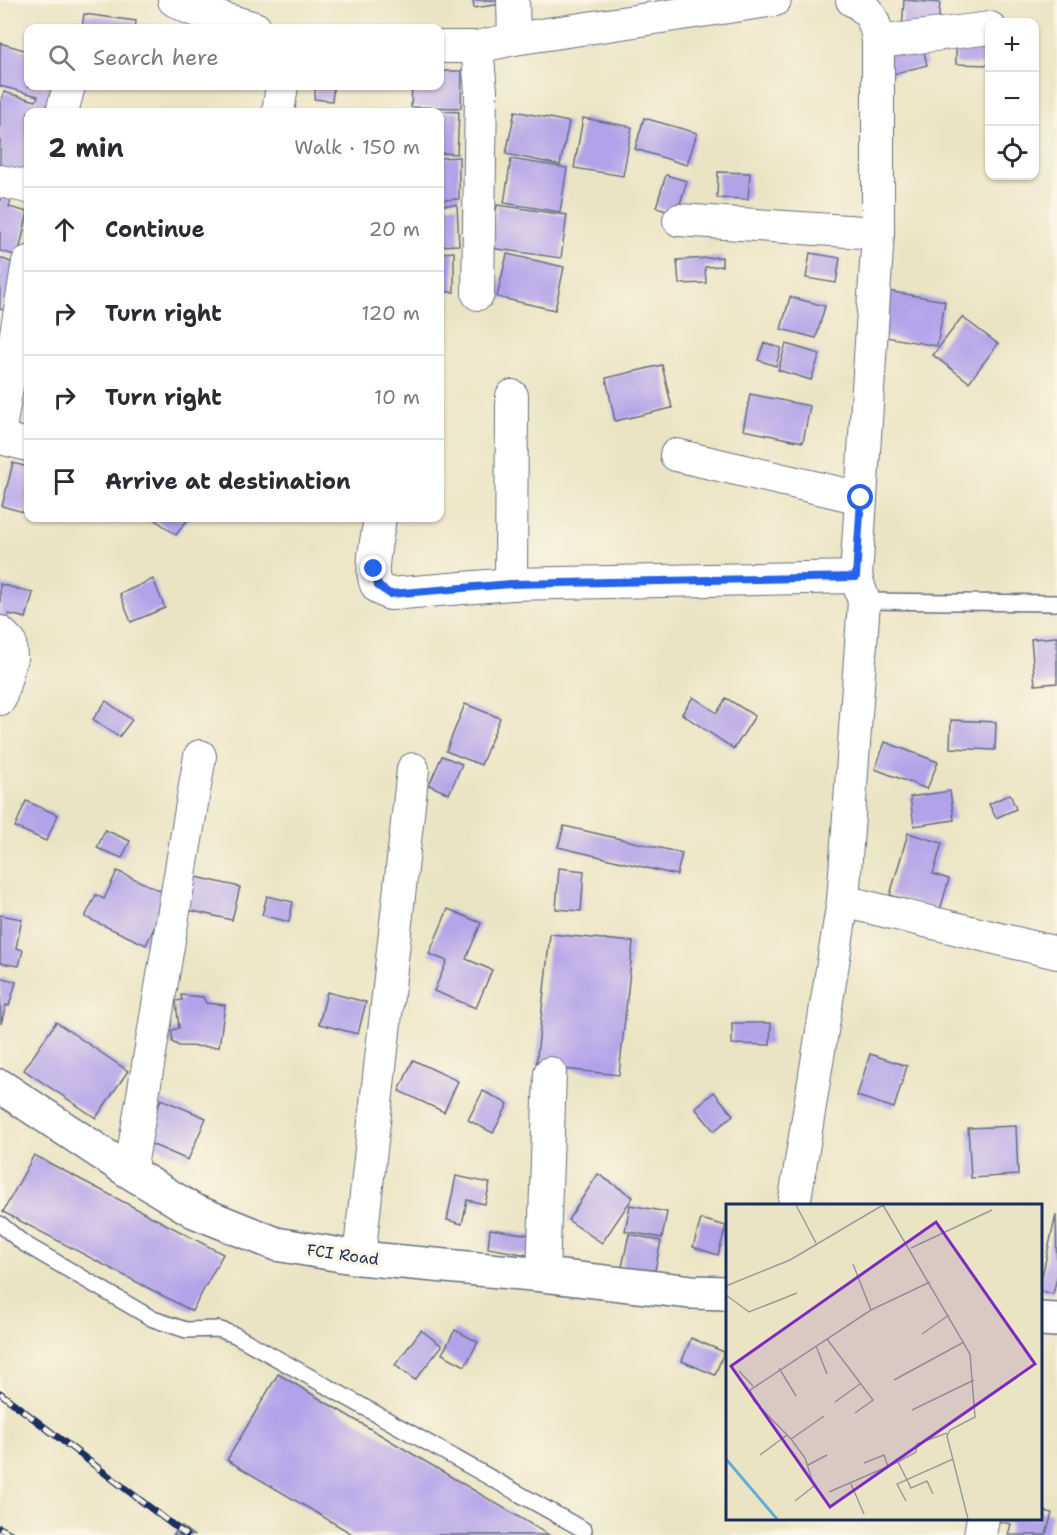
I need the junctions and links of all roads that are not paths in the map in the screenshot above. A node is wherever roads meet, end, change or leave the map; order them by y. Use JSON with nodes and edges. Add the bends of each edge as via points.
{"nodes":[{"id":1,"x":174,"y":0,"type":"edge"},
{"id":2,"x":513,"y":0,"type":"edge"},
{"id":3,"x":775,"y":0,"type":"edge"},
{"id":4,"x":852,"y":0,"type":"edge"},
{"id":5,"x":242,"y":24,"type":"edge"},
{"id":6,"x":985,"y":29,"type":"edge"},
{"id":7,"x":514,"y":39,"type":"junction"},
{"id":8,"x":878,"y":42,"type":"junction"},
{"id":9,"x":444,"y":47,"type":"edge"},
{"id":10,"x":477,"y":47,"type":"junction"},
{"id":11,"x":68,"y":90,"type":"edge"},
{"id":12,"x":281,"y":90,"type":"edge"},
{"id":13,"x":63,"y":108,"type":"edge"},
{"id":14,"x":279,"y":108,"type":"edge"},
{"id":15,"x":0,"y":181,"type":"edge"},
{"id":16,"x":24,"y":186,"type":"edge"},
{"id":17,"x":679,"y":220,"type":"dead end"},
{"id":18,"x":878,"y":233,"type":"junction"},
{"id":19,"x":24,"y":286,"type":"edge"},
{"id":20,"x":478,"y":294,"type":"dead end"},
{"id":21,"x":512,"y":396,"type":"dead end"},
{"id":22,"x":0,"y":429,"type":"edge"},
{"id":23,"x":0,"y":438,"type":"edge"},
{"id":24,"x":24,"y":444,"type":"edge"},
{"id":25,"x":676,"y":455,"type":"dead end"},
{"id":26,"x":861,"y":498,"type":"junction"},
{"id":27,"x":380,"y":522,"type":"edge"},
{"id":28,"x":511,"y":584,"type":"junction"},
{"id":29,"x":860,"y":589,"type":"junction"},
{"id":30,"x":1057,"y":603,"type":"edge"},
{"id":31,"x":0,"y":632,"type":"edge"},
{"id":32,"x":0,"y":699,"type":"edge"},
{"id":33,"x":200,"y":756,"type":"dead end"},
{"id":34,"x":413,"y":769,"type":"dead end"},
{"id":35,"x":843,"y":901,"type":"junction"},
{"id":36,"x":1057,"y":953,"type":"edge"},
{"id":37,"x":550,"y":1073,"type":"dead end"},
{"id":38,"x":0,"y":1086,"type":"edge"},
{"id":39,"x":130,"y":1172,"type":"junction"},
{"id":40,"x":794,"y":1204,"type":"edge"},
{"id":41,"x":0,"y":1224,"type":"edge"},
{"id":42,"x":359,"y":1258,"type":"junction"},
{"id":43,"x":543,"y":1275,"type":"junction"},
{"id":44,"x":726,"y":1293,"type":"edge"},
{"id":45,"x":1042,"y":1319,"type":"edge"},
{"id":46,"x":1057,"y":1320,"type":"edge"},
{"id":47,"x":983,"y":1520,"type":"edge"},
{"id":48,"x":584,"y":1530,"type":"dead end"},
{"id":49,"x":980,"y":1535,"type":"edge"}],
"edges":[{"from":1,"to":5,"type":"street"},
{"from":2,"to":7,"type":"street"},
{"from":3,"to":7,"type":"street"},
{"from":4,"to":8,"type":"street","via":[[871,15]]},
{"from":6,"to":8,"type":"street"},
{"from":7,"to":10,"type":"street"},
{"from":8,"to":18,"type":"street"},
{"from":9,"to":10,"type":"street"},
{"from":10,"to":20,"type":"street","via":[[481,90]]},
{"from":11,"to":13,"type":"street"},
{"from":12,"to":14,"type":"street"},
{"from":15,"to":16,"type":"street"},
{"from":17,"to":18,"type":"street"},
{"from":18,"to":26,"type":"street"},
{"from":19,"to":22,"type":"street"},
{"from":21,"to":28,"type":"street"},
{"from":23,"to":24,"type":"street"},
{"from":25,"to":26,"type":"street"},
{"from":26,"to":29,"type":"street"},
{"from":27,"to":28,"type":"street","via":[[374,569],[375,581],[382,591],[390,594]]},
{"from":28,"to":29,"type":"street"},
{"from":29,"to":30,"type":"lane"},
{"from":29,"to":35,"type":"street"},
{"from":31,"to":32,"type":"street","via":[[10,642],[11,658]]},
{"from":33,"to":39,"type":"street"},
{"from":34,"to":42,"type":"street"},
{"from":35,"to":36,"type":"street"},
{"from":35,"to":40,"type":"street"},
{"from":37,"to":43,"type":"street"},
{"from":38,"to":39,"type":"street","name":"FCI Road"},
{"from":39,"to":42,"type":"street","name":"FCI Road","via":[[194,1211],[276,1244]]},
{"from":41,"to":48,"type":"lane","via":[[23,1243],[153,1319],[180,1329],[218,1329],[235,1335]]},
{"from":42,"to":43,"type":"street","name":"FCI Road"},
{"from":43,"to":44,"type":"street","name":"FCI Road"},
{"from":45,"to":46,"type":"street"},
{"from":47,"to":49,"type":"street"}]}
